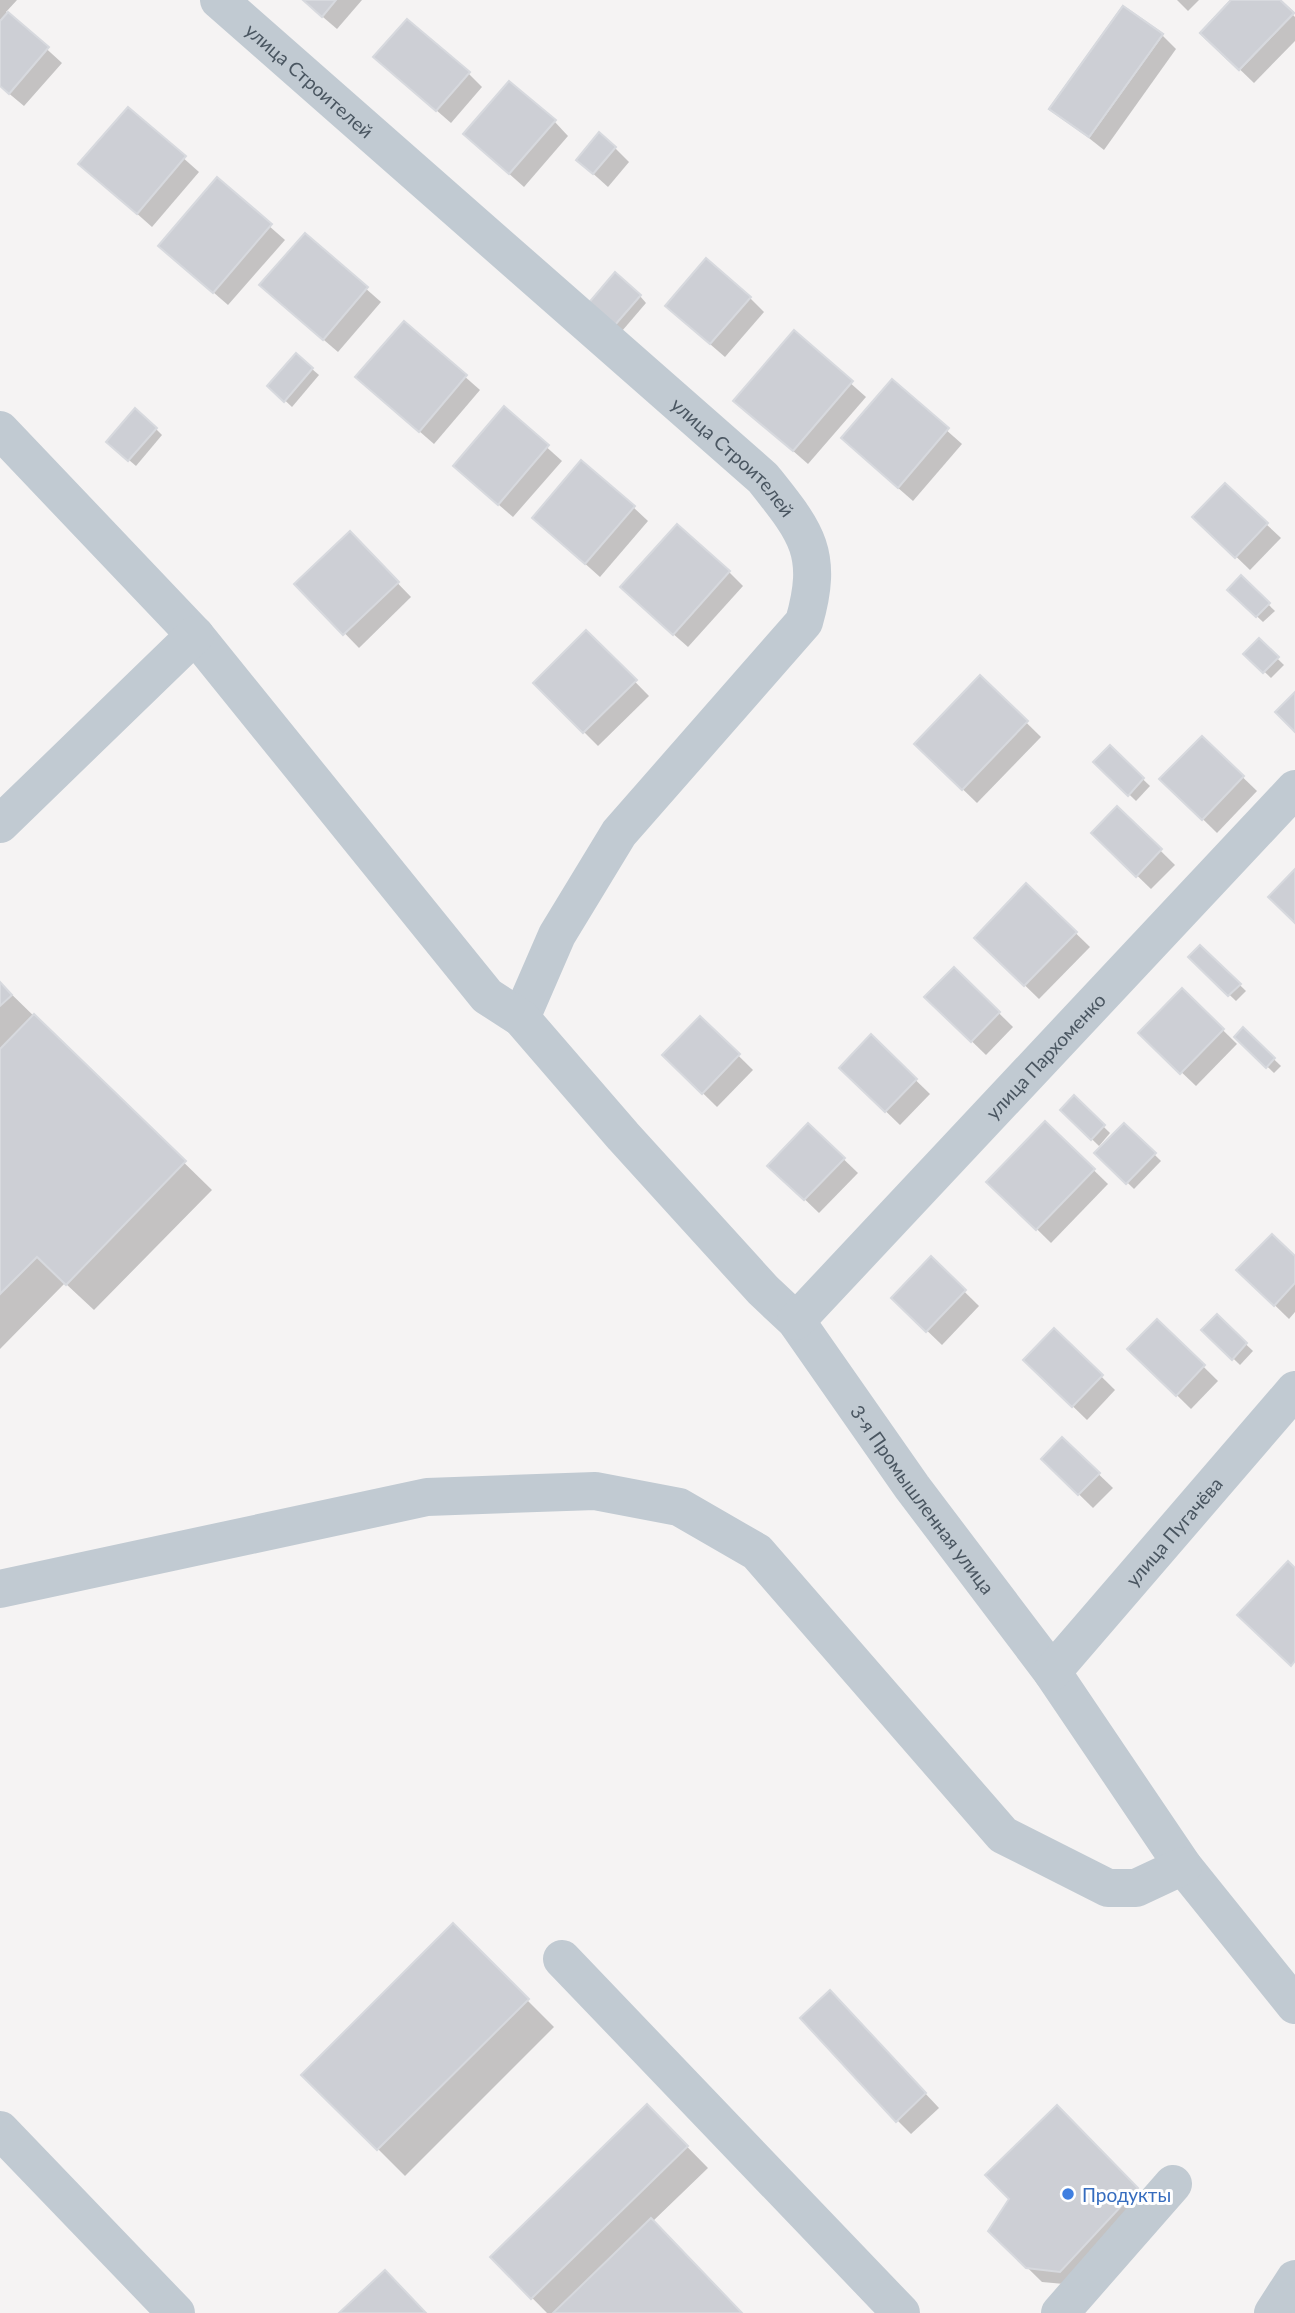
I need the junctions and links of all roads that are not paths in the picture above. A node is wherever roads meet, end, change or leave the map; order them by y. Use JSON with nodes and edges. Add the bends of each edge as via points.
{"nodes":[{"id":1,"x":219,"y":0,"type":"edge"},
{"id":2,"x":0,"y":430,"type":"edge"},
{"id":3,"x":195,"y":635,"type":"junction"},
{"id":4,"x":1295,"y":789,"type":"edge"},
{"id":5,"x":0,"y":824,"type":"edge"},
{"id":6,"x":521,"y":1018,"type":"junction"},
{"id":7,"x":796,"y":1321,"type":"junction"},
{"id":8,"x":1295,"y":1390,"type":"edge"},
{"id":9,"x":0,"y":1589,"type":"edge"},
{"id":10,"x":1052,"y":1672,"type":"junction"},
{"id":11,"x":1183,"y":1866,"type":"junction"},
{"id":12,"x":562,"y":1959,"type":"dead end"},
{"id":13,"x":1295,"y":2005,"type":"edge"},
{"id":14,"x":0,"y":2130,"type":"edge"},
{"id":15,"x":1172,"y":2184,"type":"dead end"},
{"id":16,"x":1295,"y":2279,"type":"edge"},
{"id":17,"x":176,"y":2313,"type":"edge"},
{"id":18,"x":901,"y":2313,"type":"edge"},
{"id":19,"x":1060,"y":2313,"type":"edge"},
{"id":20,"x":1273,"y":2313,"type":"edge"}],
"edges":[{"from":1,"to":6,"type":"street","name":"улица Строителей","via":[[763,478],[798,522],[812,555],[813,591],[804,622],[619,833],[556,935]]},
{"from":2,"to":3,"type":"street","name":"3-я Промышленная улица"},
{"from":3,"to":5,"type":"street"},
{"from":3,"to":6,"type":"street","name":"3-я Промышленная улица","via":[[487,996]]},
{"from":4,"to":7,"type":"street","name":"улица Пархоменко"},
{"from":6,"to":7,"type":"street","name":"3-я Промышленная улица","via":[[622,1136]]},
{"from":7,"to":10,"type":"street","name":"3-я Промышленная улица","via":[[912,1487]]},
{"from":8,"to":10,"type":"street","name":"улица Пугачёва"},
{"from":9,"to":11,"type":"street","via":[[427,1497],[595,1491],[679,1507],[757,1552],[1003,1835],[1108,1888],[1136,1888]]},
{"from":10,"to":11,"type":"street","name":"3-я Промышленная улица"},
{"from":11,"to":13,"type":"street","name":"3-я Промышленная улица"},
{"from":12,"to":18,"type":"street"},
{"from":14,"to":17,"type":"street"},
{"from":15,"to":19,"type":"street"},
{"from":16,"to":20,"type":"street"}]}
